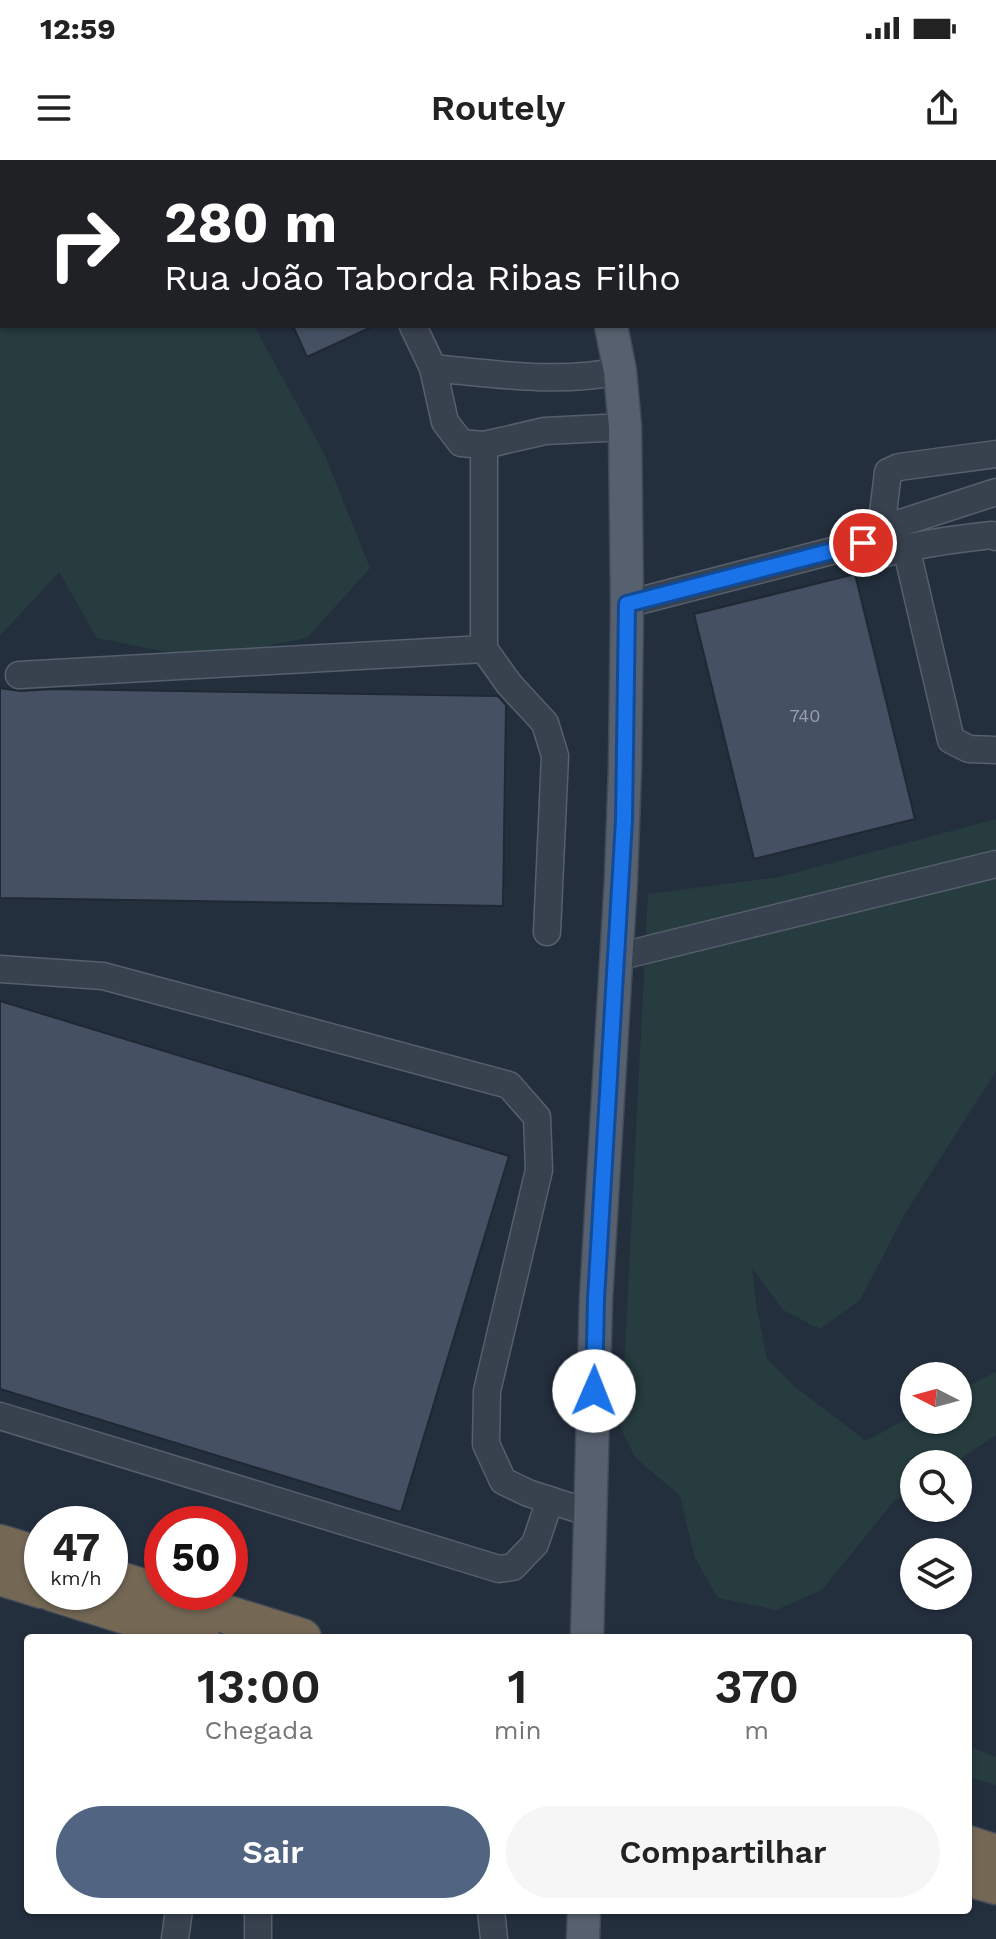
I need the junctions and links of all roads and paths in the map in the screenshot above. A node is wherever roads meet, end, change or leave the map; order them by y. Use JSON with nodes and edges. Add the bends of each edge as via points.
{"nodes":[{"id":1,"x":414,"y":328,"type":"edge"},
{"id":2,"x":611,"y":328,"type":"edge"},
{"id":3,"x":433,"y":368,"type":"junction"},
{"id":4,"x":620,"y":371,"type":"junction"},
{"id":5,"x":625,"y":427,"type":"junction"},
{"id":6,"x":484,"y":445,"type":"junction"},
{"id":7,"x":996,"y":454,"type":"edge"},
{"id":8,"x":996,"y":492,"type":"edge"},
{"id":9,"x":872,"y":536,"type":"junction"},
{"id":10,"x":996,"y":537,"type":"edge"},
{"id":11,"x":906,"y":547,"type":"junction"},
{"id":12,"x":627,"y":604,"type":"junction"},
{"id":13,"x":484,"y":649,"type":"junction"},
{"id":14,"x":19,"y":675,"type":"dead end"},
{"id":15,"x":996,"y":750,"type":"edge"},
{"id":16,"x":996,"y":864,"type":"edge"},
{"id":17,"x":547,"y":932,"type":"dead end"},
{"id":18,"x":617,"y":957,"type":"junction"},
{"id":19,"x":0,"y":969,"type":"edge"},
{"id":20,"x":0,"y":1416,"type":"edge"},
{"id":21,"x":550,"y":1500,"type":"junction"},
{"id":22,"x":590,"y":1513,"type":"junction"},
{"id":23,"x":0,"y":1544,"type":"edge"},
{"id":24,"x":24,"y":1551,"type":"edge"},
{"id":25,"x":0,"y":1576,"type":"edge"},
{"id":26,"x":24,"y":1583,"type":"edge"},
{"id":27,"x":128,"y":1584,"type":"edge"},
{"id":28,"x":111,"y":1610,"type":"edge"},
{"id":29,"x":187,"y":1634,"type":"edge"},
{"id":30,"x":289,"y":1634,"type":"edge"},
{"id":31,"x":587,"y":1634,"type":"edge"},
{"id":32,"x":972,"y":1846,"type":"edge"},
{"id":33,"x":996,"y":1854,"type":"edge"},
{"id":34,"x":972,"y":1878,"type":"edge"},
{"id":35,"x":996,"y":1885,"type":"edge"},
{"id":36,"x":178,"y":1914,"type":"edge"},
{"id":37,"x":258,"y":1914,"type":"edge"},
{"id":38,"x":491,"y":1914,"type":"edge"},
{"id":39,"x":584,"y":1914,"type":"edge"},
{"id":40,"x":175,"y":1939,"type":"edge"},
{"id":41,"x":258,"y":1939,"type":"edge"},
{"id":42,"x":494,"y":1939,"type":"edge"},
{"id":43,"x":583,"y":1939,"type":"edge"}],
"edges":[{"from":1,"to":3,"type":"lane"},
{"from":2,"to":4,"type":"main road"},
{"from":3,"to":4,"type":"lane","via":[[532,377]]},
{"from":3,"to":6,"type":"lane","via":[[445,422],[461,443]]},
{"from":4,"to":5,"type":"main road"},
{"from":5,"to":6,"type":"lane","via":[[545,431]]},
{"from":5,"to":12,"type":"main road"},
{"from":6,"to":13,"type":"lane"},
{"from":7,"to":9,"type":"lane","via":[[888,472]]},
{"from":8,"to":9,"type":"lane"},
{"from":9,"to":11,"type":"lane","via":[[878,555]]},
{"from":9,"to":12,"type":"lane"},
{"from":10,"to":11,"type":"lane"},
{"from":11,"to":15,"type":"lane","via":[[951,740],[969,749]]},
{"from":12,"to":18,"type":"main road"},
{"from":13,"to":14,"type":"lane"},
{"from":13,"to":17,"type":"lane","via":[[545,723],[555,756]]},
{"from":16,"to":18,"type":"lane"},
{"from":18,"to":22,"type":"main road","via":[[596,1299]]},
{"from":19,"to":21,"type":"lane","via":[[103,976],[509,1085],[537,1117],[539,1170],[487,1391],[486,1444],[503,1481]]},
{"from":20,"to":21,"type":"lane","via":[[499,1569],[513,1567],[535,1544]]},
{"from":21,"to":22,"type":"lane"},
{"from":22,"to":31,"type":"main road"},
{"from":23,"to":24,"type":"highway"},
{"from":25,"to":26,"type":"highway"},
{"from":27,"to":30,"type":"highway"},
{"from":28,"to":29,"type":"highway"},
{"from":32,"to":33,"type":"highway"},
{"from":34,"to":35,"type":"highway"},
{"from":36,"to":40,"type":"lane"},
{"from":37,"to":41,"type":"lane"},
{"from":38,"to":42,"type":"lane"},
{"from":39,"to":43,"type":"main road"}]}
